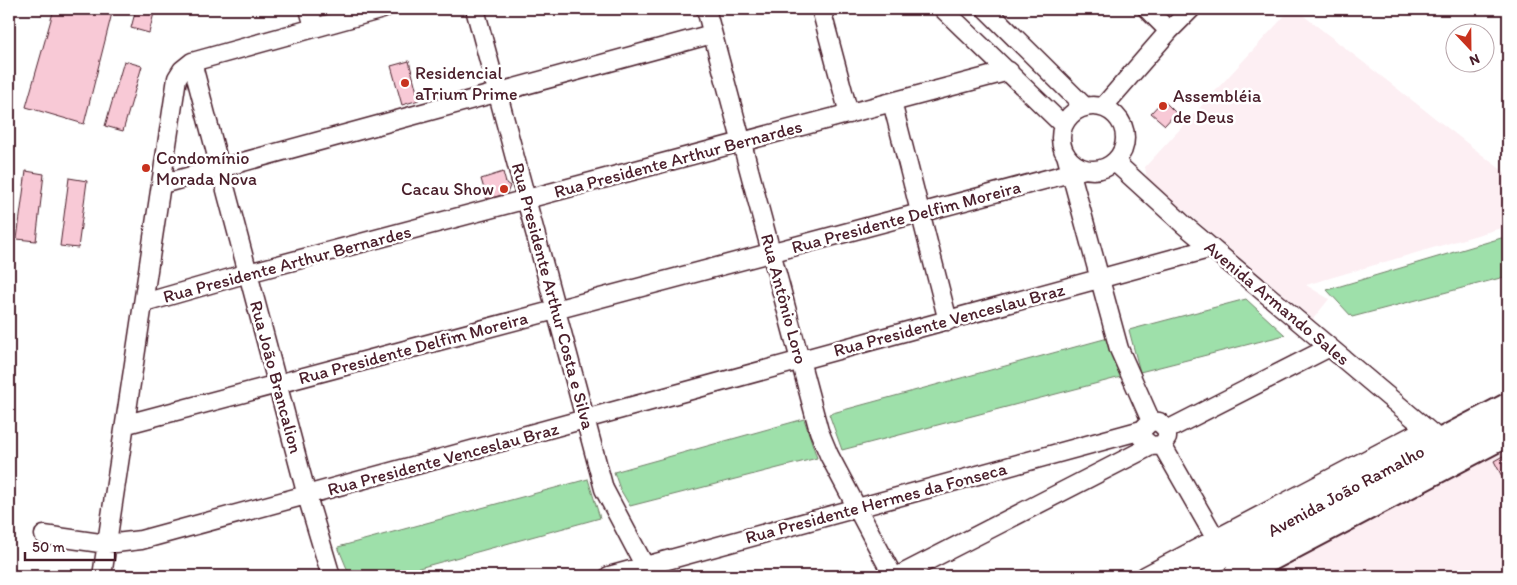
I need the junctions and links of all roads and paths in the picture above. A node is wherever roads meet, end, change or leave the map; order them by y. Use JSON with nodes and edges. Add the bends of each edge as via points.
{"nodes":[{"id":1,"x":309,"y":9,"type":"edge"},
{"id":2,"x":382,"y":9,"type":"edge"},
{"id":3,"x":475,"y":9,"type":"edge"},
{"id":4,"x":706,"y":9,"type":"edge"},
{"id":5,"x":821,"y":9,"type":"edge"},
{"id":6,"x":944,"y":9,"type":"edge"},
{"id":7,"x":986,"y":9,"type":"edge"},
{"id":8,"x":1147,"y":9,"type":"edge"},
{"id":9,"x":1191,"y":9,"type":"edge"},
{"id":10,"x":314,"y":27,"type":"junction"},
{"id":11,"x":1168,"y":31,"type":"junction"},
{"id":12,"x":712,"y":34,"type":"junction"},
{"id":13,"x":192,"y":62,"type":"junction"},
{"id":14,"x":1009,"y":71,"type":"junction"},
{"id":15,"x":498,"y":92,"type":"junction"},
{"id":16,"x":892,"y":102,"type":"junction"},
{"id":17,"x":1085,"y":107,"type":"junction"},
{"id":18,"x":1103,"y":107,"type":"junction"},
{"id":19,"x":849,"y":114,"type":"junction"},
{"id":20,"x":1064,"y":125,"type":"junction"},
{"id":21,"x":742,"y":142,"type":"junction"},
{"id":22,"x":1064,"y":152,"type":"junction"},
{"id":23,"x":1115,"y":162,"type":"junction"},
{"id":24,"x":220,"y":168,"type":"junction"},
{"id":25,"x":1082,"y":171,"type":"junction"},
{"id":26,"x":1048,"y":179,"type":"junction"},
{"id":27,"x":162,"y":184,"type":"junction"},
{"id":28,"x":526,"y":199,"type":"junction"},
{"id":29,"x":920,"y":213,"type":"junction"},
{"id":30,"x":1212,"y":248,"type":"junction"},
{"id":31,"x":772,"y":253,"type":"junction"},
{"id":32,"x":248,"y":273,"type":"junction"},
{"id":33,"x":1100,"y":279,"type":"junction"},
{"id":34,"x":144,"y":303,"type":"junction"},
{"id":35,"x":556,"y":310,"type":"junction"},
{"id":36,"x":948,"y":320,"type":"junction"},
{"id":37,"x":1328,"y":348,"type":"junction"},
{"id":38,"x":801,"y":361,"type":"junction"},
{"id":39,"x":278,"y":384,"type":"junction"},
{"id":40,"x":1508,"y":406,"type":"edge"},
{"id":41,"x":586,"y":420,"type":"junction"},
{"id":42,"x":127,"y":424,"type":"junction"},
{"id":43,"x":1146,"y":426,"type":"junction"},
{"id":44,"x":1508,"y":433,"type":"edge"},
{"id":45,"x":1433,"y":435,"type":"junction"},
{"id":46,"x":1160,"y":440,"type":"junction"},
{"id":47,"x":1462,"y":458,"type":"junction"},
{"id":48,"x":307,"y":496,"type":"junction"},
{"id":49,"x":857,"y":508,"type":"junction"},
{"id":50,"x":44,"y":535,"type":"dead end"},
{"id":51,"x":107,"y":544,"type":"junction"},
{"id":52,"x":1220,"y":547,"type":"junction"},
{"id":53,"x":647,"y":571,"type":"edge"},
{"id":54,"x":102,"y":576,"type":"edge"},
{"id":55,"x":331,"y":576,"type":"edge"},
{"id":56,"x":609,"y":576,"type":"edge"},
{"id":57,"x":893,"y":576,"type":"edge"},
{"id":58,"x":898,"y":576,"type":"edge"},
{"id":59,"x":1145,"y":576,"type":"edge"},
{"id":60,"x":1183,"y":576,"type":"edge"},
{"id":61,"x":1236,"y":576,"type":"edge"}],
"edges":[{"from":1,"to":10,"type":"street"},
{"from":2,"to":10,"type":"street"},
{"from":3,"to":15,"type":"street","name":"Rua Presidente Arthur Costa e Silva"},
{"from":4,"to":12,"type":"street","name":"Rua Antônio Loro"},
{"from":5,"to":19,"type":"street"},
{"from":6,"to":14,"type":"street"},
{"from":7,"to":17,"type":"street"},
{"from":8,"to":11,"type":"street"},
{"from":9,"to":11,"type":"street"},
{"from":10,"to":13,"type":"street"},
{"from":11,"to":18,"type":"street"},
{"from":12,"to":15,"type":"street"},
{"from":12,"to":21,"type":"street","name":"Rua Antônio Loro"},
{"from":13,"to":24,"type":"street","name":"Rua João Brancalion"},
{"from":13,"to":27,"type":"street","via":[[177,78]]},
{"from":14,"to":16,"type":"street","name":"Rua Presidente Arthur Bernardes"},
{"from":14,"to":20,"type":"street"},
{"from":15,"to":24,"type":"street"},
{"from":15,"to":28,"type":"street","name":"Rua Presidente Arthur Costa e Silva"},
{"from":16,"to":19,"type":"street","name":"Rua Presidente Arthur Bernardes"},
{"from":16,"to":29,"type":"street"},
{"from":17,"to":18,"type":"street"},
{"from":17,"to":20,"type":"street","via":[[1069,117]]},
{"from":18,"to":23,"type":"street","via":[[1115,113],[1125,129],[1124,148]]},
{"from":19,"to":21,"type":"street","name":"Rua Presidente Arthur Bernardes"},
{"from":20,"to":22,"type":"street","via":[[1061,141]]},
{"from":21,"to":28,"type":"street","name":"Rua Presidente Arthur Bernardes"},
{"from":21,"to":31,"type":"street","name":"Rua Antônio Loro"},
{"from":22,"to":25,"type":"street"},
{"from":22,"to":26,"type":"street","via":[[1057,169]]},
{"from":23,"to":25,"type":"street","via":[[1103,169]]},
{"from":23,"to":30,"type":"street","name":"Avenida Armando Sales"},
{"from":24,"to":27,"type":"street"},
{"from":24,"to":32,"type":"street","name":"Rua João Brancalion"},
{"from":25,"to":26,"type":"street","name":"Rua Presidente Delfim Moreira"},
{"from":25,"to":33,"type":"street","via":[[1078,200]]},
{"from":26,"to":29,"type":"street","name":"Rua Presidente Delfim Moreira"},
{"from":27,"to":34,"type":"street"},
{"from":28,"to":32,"type":"street","name":"Rua Presidente Arthur Bernardes"},
{"from":28,"to":35,"type":"street","name":"Rua Presidente Arthur Costa e Silva"},
{"from":29,"to":31,"type":"street","name":"Rua Presidente Delfim Moreira"},
{"from":29,"to":36,"type":"street"},
{"from":30,"to":33,"type":"street","name":"Rua Presidente Venceslau Braz"},
{"from":30,"to":37,"type":"street","name":"Avenida Armando Sales"},
{"from":31,"to":35,"type":"street","name":"Rua Presidente Delfim Moreira"},
{"from":31,"to":38,"type":"street","name":"Rua Antônio Loro"},
{"from":32,"to":34,"type":"street","name":"Rua Presidente Arthur Bernardes"},
{"from":32,"to":39,"type":"street","name":"Rua João Brancalion"},
{"from":33,"to":36,"type":"street","name":"Rua Presidente Venceslau Braz"},
{"from":33,"to":43,"type":"street","via":[[1119,349]]},
{"from":34,"to":42,"type":"street"},
{"from":35,"to":39,"type":"street","name":"Rua Presidente Delfim Moreira"},
{"from":35,"to":41,"type":"street","name":"Rua Presidente Arthur Costa e Silva"},
{"from":36,"to":38,"type":"street","name":"Rua Presidente Venceslau Braz"},
{"from":37,"to":45,"type":"street","name":"Avenida Armando Sales"},
{"from":37,"to":46,"type":"street"},
{"from":38,"to":41,"type":"street","name":"Rua Presidente Venceslau Braz"},
{"from":38,"to":49,"type":"street","name":"Rua Antônio Loro","via":[[824,444]]},
{"from":39,"to":42,"type":"street","name":"Rua Presidente Delfim Moreira"},
{"from":39,"to":48,"type":"street","name":"Rua João Brancalion"},
{"from":40,"to":45,"type":"highway","name":"Avenida João Ramalho"},
{"from":41,"to":48,"type":"street","name":"Rua Presidente Venceslau Braz"},
{"from":41,"to":53,"type":"street","name":"Rua Presidente Arthur Costa e Silva","via":[[608,499]]},
{"from":42,"to":51,"type":"street"},
{"from":43,"to":46,"type":"street","via":[[1162,423]]},
{"from":43,"to":49,"type":"street","name":"Rua Presidente Hermes da Fonseca"},
{"from":44,"to":47,"type":"highway","name":"Avenida João Ramalho"},
{"from":45,"to":47,"type":"highway"},
{"from":45,"to":52,"type":"highway","name":"Avenida João Ramalho"},
{"from":46,"to":52,"type":"street"},
{"from":46,"to":58,"type":"street"},
{"from":47,"to":61,"type":"highway","name":"Avenida João Ramalho"},
{"from":48,"to":51,"type":"street","name":"Rua Presidente Venceslau Braz","via":[[141,540]]},
{"from":48,"to":55,"type":"street","name":"Rua João Brancalion"},
{"from":49,"to":53,"type":"street","name":"Rua Presidente Hermes da Fonseca"},
{"from":49,"to":57,"type":"street","name":"Rua Antônio Loro"},
{"from":50,"to":51,"type":"street","name":"Rua Presidente Venceslau Braz"},
{"from":51,"to":54,"type":"street"},
{"from":52,"to":59,"type":"street"},
{"from":52,"to":60,"type":"highway","name":"Avenida João Ramalho"},
{"from":53,"to":56,"type":"street","name":"Rua Presidente Hermes da Fonseca"}]}
